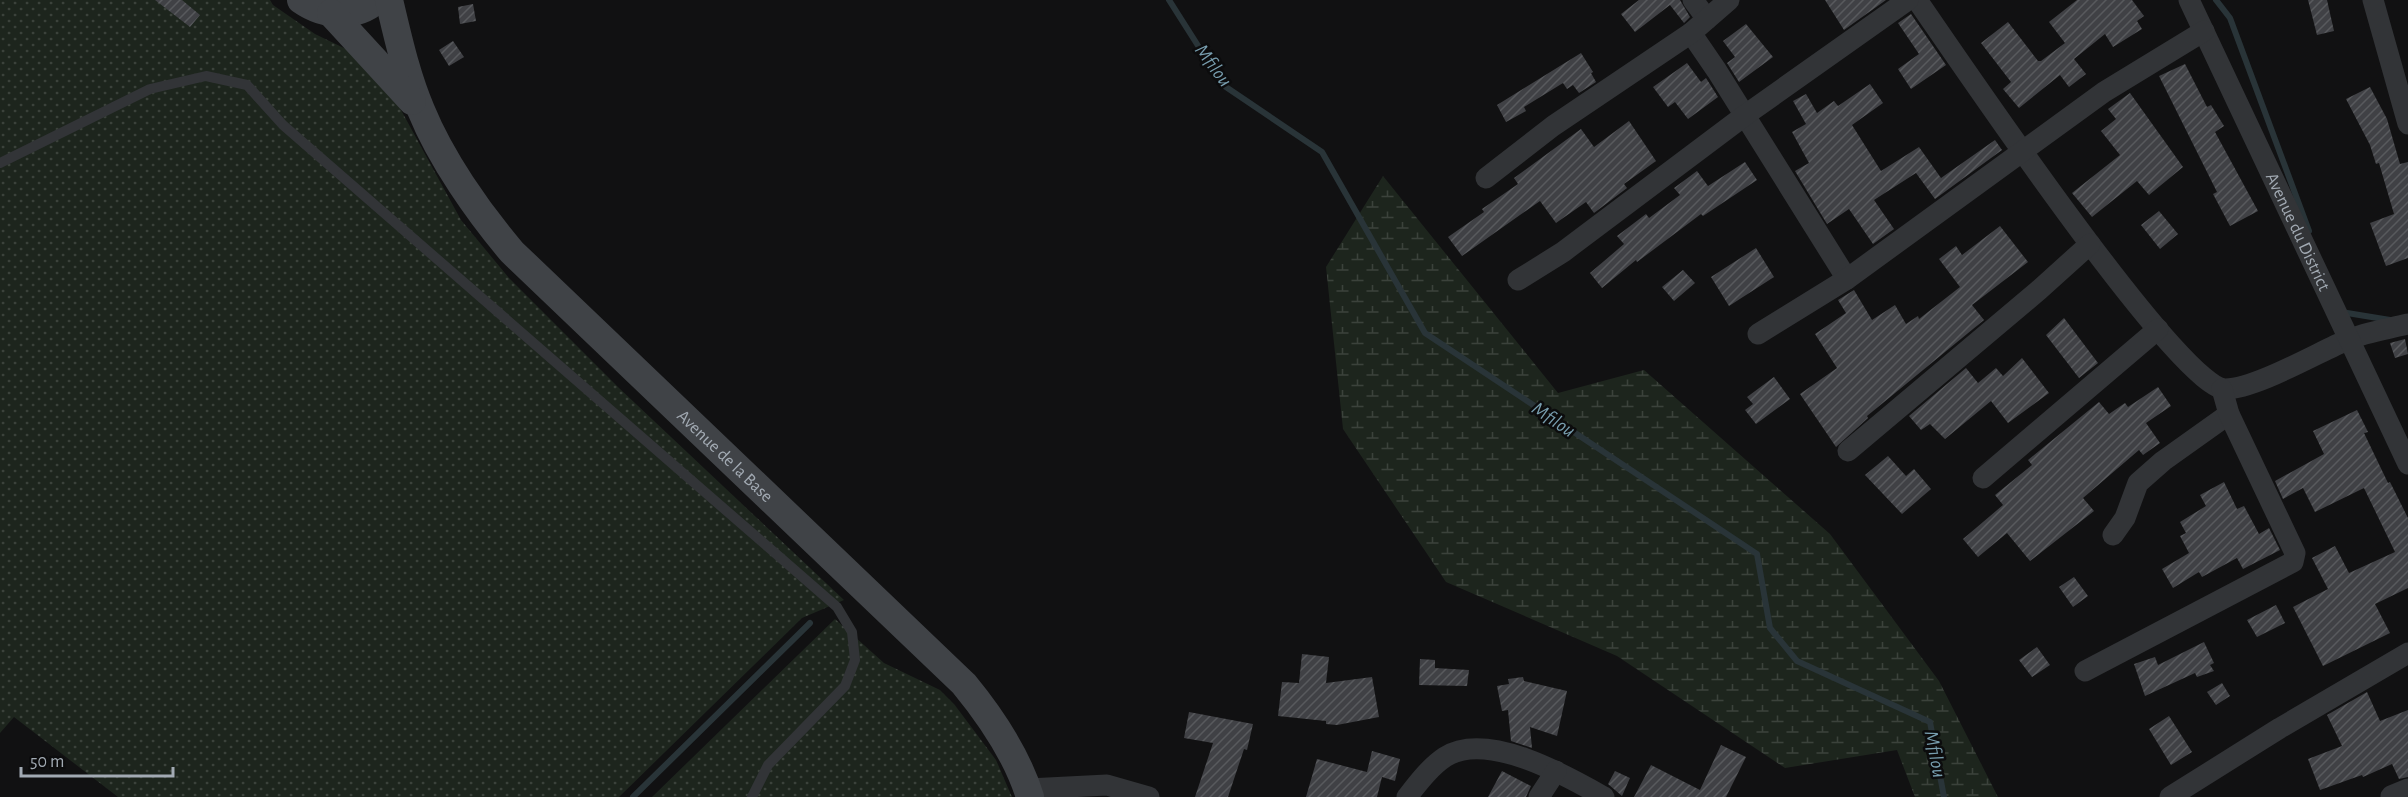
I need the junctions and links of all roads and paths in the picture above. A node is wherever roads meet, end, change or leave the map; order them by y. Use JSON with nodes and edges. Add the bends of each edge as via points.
{"nodes":[{"id":1,"x":301,"y":0,"type":"edge"},
{"id":2,"x":377,"y":0,"type":"edge"},
{"id":3,"x":389,"y":0,"type":"edge"},
{"id":4,"x":1693,"y":0,"type":"edge"},
{"id":5,"x":1729,"y":0,"type":"edge"},
{"id":6,"x":1908,"y":0,"type":"edge"},
{"id":7,"x":1917,"y":0,"type":"edge"},
{"id":8,"x":2189,"y":0,"type":"edge"},
{"id":9,"x":2373,"y":0,"type":"edge"},
{"id":10,"x":332,"y":13,"type":"junction"},
{"id":11,"x":1707,"y":19,"type":"junction"},
{"id":12,"x":2204,"y":31,"type":"junction"},
{"id":13,"x":1691,"y":33,"type":"junction"},
{"id":14,"x":421,"y":111,"type":"junction"},
{"id":15,"x":1743,"y":116,"type":"junction"},
{"id":16,"x":2408,"y":124,"type":"edge"},
{"id":17,"x":2022,"y":151,"type":"junction"},
{"id":18,"x":0,"y":163,"type":"edge"},
{"id":19,"x":1486,"y":178,"type":"dead end"},
{"id":20,"x":2090,"y":244,"type":"junction"},
{"id":21,"x":1847,"y":279,"type":"junction"},
{"id":22,"x":1518,"y":280,"type":"dead end"},
{"id":23,"x":2408,"y":324,"type":"edge"},
{"id":24,"x":2158,"y":329,"type":"junction"},
{"id":25,"x":1758,"y":334,"type":"dead end"},
{"id":26,"x":2349,"y":339,"type":"junction"},
{"id":27,"x":2222,"y":389,"type":"junction"},
{"id":28,"x":2229,"y":414,"type":"junction"},
{"id":29,"x":1848,"y":451,"type":"dead end"},
{"id":30,"x":2408,"y":464,"type":"edge"},
{"id":31,"x":1983,"y":478,"type":"dead end"},
{"id":32,"x":2113,"y":535,"type":"dead end"},
{"id":33,"x":2408,"y":654,"type":"edge"},
{"id":34,"x":2085,"y":671,"type":"dead end"},
{"id":35,"x":1556,"y":771,"type":"junction"},
{"id":36,"x":2408,"y":789,"type":"edge"},
{"id":37,"x":1029,"y":793,"type":"edge"},
{"id":38,"x":2391,"y":796,"type":"edge"},
{"id":39,"x":752,"y":797,"type":"edge"},
{"id":40,"x":1149,"y":797,"type":"edge"},
{"id":41,"x":1407,"y":797,"type":"edge"},
{"id":42,"x":1539,"y":797,"type":"edge"},
{"id":43,"x":1604,"y":797,"type":"edge"},
{"id":44,"x":2170,"y":797,"type":"edge"}],
"edges":[{"from":1,"to":10,"type":"main road","name":"Avenue de la Base"},
{"from":2,"to":10,"type":"main road","name":"Avenue de la Base","via":[[352,12]]},
{"from":3,"to":14,"type":"main road","name":"Avenue de la Base"},
{"from":4,"to":11,"type":"street"},
{"from":5,"to":11,"type":"street"},
{"from":6,"to":15,"type":"street"},
{"from":7,"to":17,"type":"street"},
{"from":8,"to":12,"type":"street","name":"Avenue du District"},
{"from":9,"to":16,"type":"street"},
{"from":10,"to":14,"type":"main road","name":"Avenue de la Base"},
{"from":11,"to":13,"type":"street"},
{"from":12,"to":17,"type":"street","via":[[2104,92]]},
{"from":12,"to":26,"type":"street","name":"Avenue du District"},
{"from":13,"to":15,"type":"street"},
{"from":13,"to":19,"type":"street","via":[[1553,126]]},
{"from":14,"to":37,"type":"main road","name":"Avenue de la Base","via":[[461,183],[512,252],[964,684],[1013,754]]},
{"from":15,"to":21,"type":"street"},
{"from":15,"to":22,"type":"street","via":[[1616,214]]},
{"from":17,"to":20,"type":"street"},
{"from":17,"to":21,"type":"street"},
{"from":18,"to":39,"type":"lane","via":[[150,89],[206,76],[247,85],[282,125],[837,607],[852,632],[855,660],[845,686],[768,765]]},
{"from":20,"to":24,"type":"street"},
{"from":20,"to":29,"type":"street"},
{"from":21,"to":25,"type":"street"},
{"from":23,"to":26,"type":"street"},
{"from":24,"to":27,"type":"street","via":[[2201,376]]},
{"from":24,"to":31,"type":"street"},
{"from":26,"to":27,"type":"street","via":[[2290,367]]},
{"from":26,"to":30,"type":"street","name":"Avenue du District"},
{"from":27,"to":28,"type":"street"},
{"from":28,"to":32,"type":"street","via":[[2138,483],[2125,518]]},
{"from":28,"to":34,"type":"street","via":[[2295,553],[2293,562]]},
{"from":33,"to":44,"type":"street"},
{"from":35,"to":41,"type":"street","via":[[1497,752],[1469,750],[1446,756]]},
{"from":35,"to":42,"type":"street"},
{"from":35,"to":43,"type":"street"},
{"from":36,"to":38,"type":"street"},
{"from":37,"to":40,"type":"street","via":[[1107,785]]}]}
